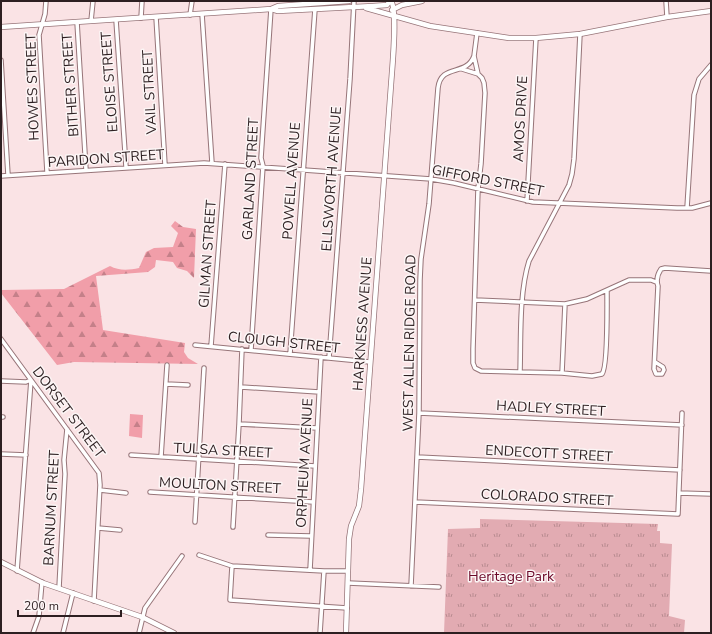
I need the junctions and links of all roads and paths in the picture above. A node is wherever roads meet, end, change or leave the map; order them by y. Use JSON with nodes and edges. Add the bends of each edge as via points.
{"nodes":[{"id":1,"x":46,"y":1,"type":"edge"},
{"id":2,"x":93,"y":1,"type":"edge"},
{"id":3,"x":142,"y":1,"type":"edge"},
{"id":4,"x":192,"y":1,"type":"edge"},
{"id":5,"x":341,"y":1,"type":"edge"},
{"id":6,"x":350,"y":1,"type":"edge"},
{"id":7,"x":354,"y":1,"type":"edge"},
{"id":8,"x":391,"y":1,"type":"edge"},
{"id":9,"x":422,"y":1,"type":"edge"},
{"id":10,"x":666,"y":1,"type":"edge"},
{"id":11,"x":309,"y":2,"type":"edge"},
{"id":12,"x":318,"y":2,"type":"edge"},
{"id":13,"x":354,"y":7,"type":"junction"},
{"id":14,"x":271,"y":9,"type":"junction"},
{"id":15,"x":314,"y":9,"type":"junction"},
{"id":16,"x":393,"y":9,"type":"junction"},
{"id":17,"x":711,"y":11,"type":"edge"},
{"id":18,"x":202,"y":14,"type":"junction"},
{"id":19,"x":190,"y":15,"type":"junction"},
{"id":20,"x":393,"y":16,"type":"junction"},
{"id":21,"x":156,"y":17,"type":"junction"},
{"id":22,"x":667,"y":17,"type":"junction"},
{"id":23,"x":141,"y":18,"type":"junction"},
{"id":24,"x":116,"y":20,"type":"junction"},
{"id":25,"x":91,"y":21,"type":"junction"},
{"id":26,"x":77,"y":22,"type":"junction"},
{"id":27,"x":41,"y":24,"type":"junction"},
{"id":28,"x":1,"y":27,"type":"edge"},
{"id":29,"x":477,"y":33,"type":"junction"},
{"id":30,"x":580,"y":34,"type":"junction"},
{"id":31,"x":536,"y":38,"type":"junction"},
{"id":32,"x":474,"y":56,"type":"junction"},
{"id":33,"x":1,"y":60,"type":"edge"},
{"id":34,"x":711,"y":65,"type":"edge"},
{"id":35,"x":462,"y":69,"type":"junction"},
{"id":36,"x":478,"y":74,"type":"junction"},
{"id":37,"x":212,"y":163,"type":"junction"},
{"id":38,"x":224,"y":164,"type":"junction"},
{"id":39,"x":164,"y":165,"type":"junction"},
{"id":40,"x":263,"y":166,"type":"junction"},
{"id":41,"x":126,"y":167,"type":"junction"},
{"id":42,"x":303,"y":169,"type":"junction"},
{"id":43,"x":86,"y":170,"type":"junction"},
{"id":44,"x":47,"y":172,"type":"junction"},
{"id":45,"x":343,"y":172,"type":"junction"},
{"id":46,"x":8,"y":175,"type":"junction"},
{"id":47,"x":384,"y":175,"type":"junction"},
{"id":48,"x":1,"y":176,"type":"edge"},
{"id":49,"x":431,"y":179,"type":"junction"},
{"id":50,"x":478,"y":189,"type":"junction"},
{"id":51,"x":527,"y":201,"type":"junction"},
{"id":52,"x":711,"y":203,"type":"edge"},
{"id":53,"x":560,"y":204,"type":"junction"},
{"id":54,"x":687,"y":208,"type":"junction"},
{"id":55,"x":711,"y":271,"type":"edge"},
{"id":56,"x":656,"y":282,"type":"junction"},
{"id":57,"x":606,"y":291,"type":"junction"},
{"id":58,"x":475,"y":300,"type":"junction"},
{"id":59,"x":523,"y":302,"type":"junction"},
{"id":60,"x":565,"y":304,"type":"junction"},
{"id":61,"x":1,"y":339,"type":"edge"},
{"id":62,"x":195,"y":345,"type":"dead end"},
{"id":63,"x":211,"y":346,"type":"junction"},
{"id":64,"x":242,"y":349,"type":"junction"},
{"id":65,"x":251,"y":350,"type":"junction"},
{"id":66,"x":290,"y":354,"type":"junction"},
{"id":67,"x":321,"y":357,"type":"junction"},
{"id":68,"x":329,"y":358,"type":"junction"},
{"id":69,"x":370,"y":362,"type":"junction"},
{"id":70,"x":655,"y":362,"type":"dead end"},
{"id":71,"x":167,"y":365,"type":"dead end"},
{"id":72,"x":204,"y":368,"type":"dead end"},
{"id":73,"x":520,"y":372,"type":"junction"},
{"id":74,"x":562,"y":373,"type":"junction"},
{"id":75,"x":31,"y":380,"type":"junction"},
{"id":76,"x":1,"y":381,"type":"edge"},
{"id":77,"x":166,"y":384,"type":"junction"},
{"id":78,"x":188,"y":385,"type":"dead end"},
{"id":79,"x":241,"y":387,"type":"junction"},
{"id":80,"x":318,"y":392,"type":"junction"},
{"id":81,"x":419,"y":413,"type":"junction"},
{"id":82,"x":682,"y":413,"type":"dead end"},
{"id":83,"x":239,"y":424,"type":"junction"},
{"id":84,"x":682,"y":425,"type":"junction"},
{"id":85,"x":317,"y":428,"type":"junction"},
{"id":86,"x":67,"y":429,"type":"junction"},
{"id":87,"x":1,"y":454,"type":"edge"},
{"id":88,"x":26,"y":455,"type":"junction"},
{"id":89,"x":131,"y":455,"type":"dead end"},
{"id":90,"x":162,"y":457,"type":"junction"},
{"id":91,"x":418,"y":457,"type":"junction"},
{"id":92,"x":199,"y":460,"type":"junction"},
{"id":93,"x":236,"y":462,"type":"junction"},
{"id":94,"x":315,"y":466,"type":"junction"},
{"id":95,"x":680,"y":470,"type":"junction"},
{"id":96,"x":100,"y":490,"type":"junction"},
{"id":97,"x":150,"y":492,"type":"dead end"},
{"id":98,"x":126,"y":493,"type":"dead end"},
{"id":99,"x":679,"y":493,"type":"junction"},
{"id":100,"x":711,"y":494,"type":"edge"},
{"id":101,"x":197,"y":496,"type":"junction"},
{"id":102,"x":234,"y":498,"type":"junction"},
{"id":103,"x":313,"y":502,"type":"junction"},
{"id":104,"x":415,"y":502,"type":"junction"},
{"id":105,"x":195,"y":522,"type":"dead end"},
{"id":106,"x":98,"y":528,"type":"junction"},
{"id":107,"x":232,"y":528,"type":"dead end"},
{"id":108,"x":120,"y":530,"type":"dead end"},
{"id":109,"x":268,"y":535,"type":"dead end"},
{"id":110,"x":311,"y":536,"type":"junction"},
{"id":111,"x":199,"y":555,"type":"dead end"},
{"id":112,"x":182,"y":556,"type":"dead end"},
{"id":113,"x":1,"y":562,"type":"edge"},
{"id":114,"x":232,"y":566,"type":"junction"},
{"id":115,"x":310,"y":570,"type":"junction"},
{"id":116,"x":17,"y":571,"type":"junction"},
{"id":117,"x":324,"y":571,"type":"junction"},
{"id":118,"x":348,"y":571,"type":"junction"},
{"id":119,"x":42,"y":582,"type":"junction"},
{"id":120,"x":348,"y":582,"type":"junction"},
{"id":121,"x":411,"y":586,"type":"junction"},
{"id":122,"x":439,"y":587,"type":"dead end"},
{"id":123,"x":58,"y":588,"type":"junction"},
{"id":124,"x":73,"y":593,"type":"junction"},
{"id":125,"x":94,"y":601,"type":"junction"},
{"id":126,"x":322,"y":606,"type":"junction"},
{"id":127,"x":347,"y":608,"type":"junction"},
{"id":128,"x":142,"y":617,"type":"junction"},
{"id":129,"x":33,"y":633,"type":"edge"},
{"id":130,"x":63,"y":633,"type":"edge"},
{"id":131,"x":139,"y":633,"type":"edge"},
{"id":132,"x":174,"y":633,"type":"edge"},
{"id":133,"x":320,"y":633,"type":"edge"},
{"id":134,"x":346,"y":633,"type":"edge"}],
"edges":[{"from":1,"to":27,"type":"street","name":"HOWES STREET"},
{"from":2,"to":25,"type":"street"},
{"from":3,"to":23,"type":"street"},
{"from":4,"to":19,"type":"street"},
{"from":5,"to":6,"type":"main road"},
{"from":5,"to":12,"type":"main road"},
{"from":7,"to":13,"type":"street","name":"ELLSWORTH AVENUE"},
{"from":8,"to":13,"type":"main road","via":[[386,5]]},
{"from":8,"to":16,"type":"main road"},
{"from":9,"to":16,"type":"main road"},
{"from":10,"to":22,"type":"street"},
{"from":11,"to":12,"type":"main road"},
{"from":11,"to":14,"type":"main road"},
{"from":11,"to":15,"type":"main road"},
{"from":12,"to":15,"type":"main road"},
{"from":13,"to":15,"type":"main road"},
{"from":13,"to":20,"type":"main road"},
{"from":13,"to":45,"type":"street","name":"ELLSWORTH AVENUE"},
{"from":14,"to":15,"type":"main road"},
{"from":14,"to":18,"type":"main road"},
{"from":14,"to":40,"type":"street","name":"GARLAND STREET"},
{"from":15,"to":42,"type":"street","name":"POWELL AVENUE"},
{"from":16,"to":20,"type":"main road","name":"HARKNESS AVENUE"},
{"from":17,"to":22,"type":"main road"},
{"from":18,"to":19,"type":"main road"},
{"from":18,"to":37,"type":"street"},
{"from":19,"to":21,"type":"main road"},
{"from":20,"to":29,"type":"main road","via":[[430,26]]},
{"from":20,"to":47,"type":"main road","name":"HARKNESS AVENUE"},
{"from":21,"to":23,"type":"main road"},
{"from":21,"to":39,"type":"street","name":"VAIL STREET"},
{"from":22,"to":30,"type":"main road"},
{"from":23,"to":24,"type":"main road"},
{"from":24,"to":25,"type":"main road"},
{"from":24,"to":41,"type":"street","name":"ELOISE STREET"},
{"from":25,"to":26,"type":"main road"},
{"from":26,"to":27,"type":"main road"},
{"from":26,"to":43,"type":"street","name":"BITHER STREET"},
{"from":27,"to":28,"type":"main road"},
{"from":27,"to":44,"type":"street","name":"HOWES STREET","via":[[39,35]]},
{"from":29,"to":31,"type":"main road","via":[[509,38]]},
{"from":29,"to":32,"type":"street"},
{"from":30,"to":31,"type":"main road"},
{"from":30,"to":53,"type":"street","via":[[573,170]]},
{"from":31,"to":51,"type":"street","name":"AMOS DRIVE"},
{"from":32,"to":35,"type":"street","name":"WEST ALLEN RIDGE ROAD"},
{"from":32,"to":36,"type":"street"},
{"from":33,"to":46,"type":"street"},
{"from":34,"to":54,"type":"street","via":[[699,79],[694,91]]},
{"from":35,"to":36,"type":"street"},
{"from":35,"to":49,"type":"street","name":"WEST ALLEN RIDGE ROAD","via":[[447,73],[439,82]]},
{"from":36,"to":50,"type":"street","via":[[484,80],[485,91]]},
{"from":37,"to":38,"type":"street","name":"GIFFORD STREET"},
{"from":37,"to":39,"type":"street","name":"PARIDON STREET"},
{"from":38,"to":40,"type":"street","name":"GIFFORD STREET"},
{"from":38,"to":63,"type":"street","name":"GILMAN STREET"},
{"from":39,"to":41,"type":"street","name":"PARIDON STREET"},
{"from":40,"to":42,"type":"street","name":"GIFFORD STREET"},
{"from":40,"to":65,"type":"street","name":"GARLAND STREET"},
{"from":41,"to":43,"type":"street","name":"PARIDON STREET"},
{"from":42,"to":45,"type":"street","name":"GIFFORD STREET"},
{"from":42,"to":66,"type":"street","name":"POWELL AVENUE"},
{"from":43,"to":44,"type":"street","name":"PARIDON STREET"},
{"from":44,"to":46,"type":"street","name":"PARIDON STREET"},
{"from":45,"to":47,"type":"street","name":"GIFFORD STREET"},
{"from":45,"to":68,"type":"street","name":"ELLSWORTH AVENUE"},
{"from":46,"to":48,"type":"street","name":"PARIDON STREET"},
{"from":47,"to":49,"type":"street","name":"GIFFORD STREET"},
{"from":47,"to":69,"type":"main road","name":"HARKNESS AVENUE"},
{"from":49,"to":50,"type":"street","name":"GIFFORD STREET"},
{"from":49,"to":81,"type":"street","name":"WEST ALLEN RIDGE ROAD","via":[[421,259]]},
{"from":50,"to":51,"type":"street","name":"GIFFORD STREET"},
{"from":50,"to":58,"type":"street"},
{"from":51,"to":53,"type":"street","name":"GIFFORD STREET"},
{"from":52,"to":54,"type":"street","name":"GIFFORD STREET"},
{"from":53,"to":54,"type":"street","name":"GIFFORD STREET"},
{"from":53,"to":59,"type":"street","via":[[529,261]]},
{"from":55,"to":56,"type":"street","via":[[665,268],[661,269]]},
{"from":56,"to":57,"type":"street","via":[[629,280]]},
{"from":56,"to":70,"type":"street","via":[[658,286]]},
{"from":57,"to":60,"type":"street"},
{"from":57,"to":74,"type":"street","via":[[603,374],[598,376]]},
{"from":58,"to":59,"type":"street"},
{"from":58,"to":73,"type":"street","via":[[475,368],[481,371]]},
{"from":59,"to":60,"type":"street"},
{"from":59,"to":73,"type":"street"},
{"from":60,"to":74,"type":"street"},
{"from":61,"to":75,"type":"street","name":"DORSET STREET"},
{"from":62,"to":63,"type":"street","name":"CLOUGH STREET"},
{"from":63,"to":64,"type":"street","name":"CLOUGH STREET"},
{"from":64,"to":65,"type":"street","name":"CLOUGH STREET"},
{"from":64,"to":79,"type":"street"},
{"from":65,"to":66,"type":"street","name":"CLOUGH STREET"},
{"from":66,"to":67,"type":"street","name":"CLOUGH STREET"},
{"from":67,"to":68,"type":"street","name":"CLOUGH STREET"},
{"from":67,"to":80,"type":"street","name":"ORPHEUM AVENUE"},
{"from":68,"to":69,"type":"street","name":"CLOUGH STREET"},
{"from":69,"to":118,"type":"main road","name":"HARKNESS AVENUE","via":[[361,489],[359,506],[350,530]]},
{"from":71,"to":77,"type":"street"},
{"from":72,"to":92,"type":"street"},
{"from":73,"to":74,"type":"street"},
{"from":75,"to":76,"type":"street"},
{"from":75,"to":86,"type":"street","name":"DORSET STREET"},
{"from":75,"to":88,"type":"street"},
{"from":77,"to":78,"type":"street"},
{"from":77,"to":90,"type":"street"},
{"from":79,"to":80,"type":"street"},
{"from":79,"to":83,"type":"street"},
{"from":80,"to":85,"type":"street","name":"ORPHEUM AVENUE"},
{"from":81,"to":84,"type":"street","name":"HADLEY STREET"},
{"from":81,"to":91,"type":"street","name":"WEST ALLEN RIDGE ROAD"},
{"from":82,"to":84,"type":"street"},
{"from":83,"to":85,"type":"street"},
{"from":83,"to":93,"type":"street"},
{"from":84,"to":95,"type":"street"},
{"from":85,"to":94,"type":"street","name":"ORPHEUM AVENUE"},
{"from":86,"to":96,"type":"street","name":"DORSET STREET","via":[[98,470]]},
{"from":86,"to":123,"type":"street","name":"BARNUM STREET"},
{"from":87,"to":88,"type":"street"},
{"from":88,"to":116,"type":"street"},
{"from":89,"to":90,"type":"street","name":"TULSA STREET"},
{"from":90,"to":92,"type":"street","name":"TULSA STREET"},
{"from":91,"to":95,"type":"street","name":"ENDECOTT STREET"},
{"from":91,"to":104,"type":"street","name":"WEST ALLEN RIDGE ROAD"},
{"from":92,"to":93,"type":"street","name":"TULSA STREET"},
{"from":92,"to":101,"type":"street"},
{"from":93,"to":94,"type":"street","name":"TULSA STREET"},
{"from":93,"to":102,"type":"street"},
{"from":94,"to":103,"type":"street","name":"ORPHEUM AVENUE"},
{"from":95,"to":99,"type":"street"},
{"from":96,"to":98,"type":"street"},
{"from":96,"to":106,"type":"street","name":"DORSET STREET"},
{"from":97,"to":101,"type":"street","name":"MOULTON STREET"},
{"from":99,"to":100,"type":"street"},
{"from":99,"to":104,"type":"street","name":"COLORADO STREET","via":[[678,514]]},
{"from":101,"to":102,"type":"street","name":"MOULTON STREET"},
{"from":101,"to":105,"type":"street"},
{"from":102,"to":103,"type":"street","name":"MOULTON STREET"},
{"from":102,"to":107,"type":"street"},
{"from":103,"to":110,"type":"street","name":"ORPHEUM AVENUE"},
{"from":104,"to":121,"type":"street","name":"WEST ALLEN RIDGE ROAD"},
{"from":106,"to":108,"type":"street"},
{"from":106,"to":125,"type":"street","name":"DORSET STREET"},
{"from":109,"to":110,"type":"street"},
{"from":110,"to":115,"type":"street","name":"ORPHEUM AVENUE"},
{"from":111,"to":114,"type":"street"},
{"from":112,"to":128,"type":"street","via":[[147,604]]},
{"from":113,"to":116,"type":"main road"},
{"from":114,"to":115,"type":"street"},
{"from":114,"to":126,"type":"street","via":[[230,600]]},
{"from":115,"to":117,"type":"street"},
{"from":116,"to":119,"type":"main road"},
{"from":117,"to":118,"type":"street"},
{"from":117,"to":126,"type":"street"},
{"from":118,"to":120,"type":"main road","name":"HARKNESS AVENUE"},
{"from":119,"to":123,"type":"main road"},
{"from":119,"to":129,"type":"street","via":[[39,616]]},
{"from":120,"to":121,"type":"street"},
{"from":120,"to":127,"type":"main road","name":"HARKNESS AVENUE"},
{"from":121,"to":122,"type":"street"},
{"from":123,"to":124,"type":"main road"},
{"from":124,"to":125,"type":"main road"},
{"from":124,"to":130,"type":"street"},
{"from":125,"to":128,"type":"main road"},
{"from":126,"to":127,"type":"street"},
{"from":126,"to":133,"type":"street"},
{"from":127,"to":134,"type":"main road","name":"HARKNESS AVENUE"},
{"from":128,"to":131,"type":"street"},
{"from":128,"to":132,"type":"main road"}]}
